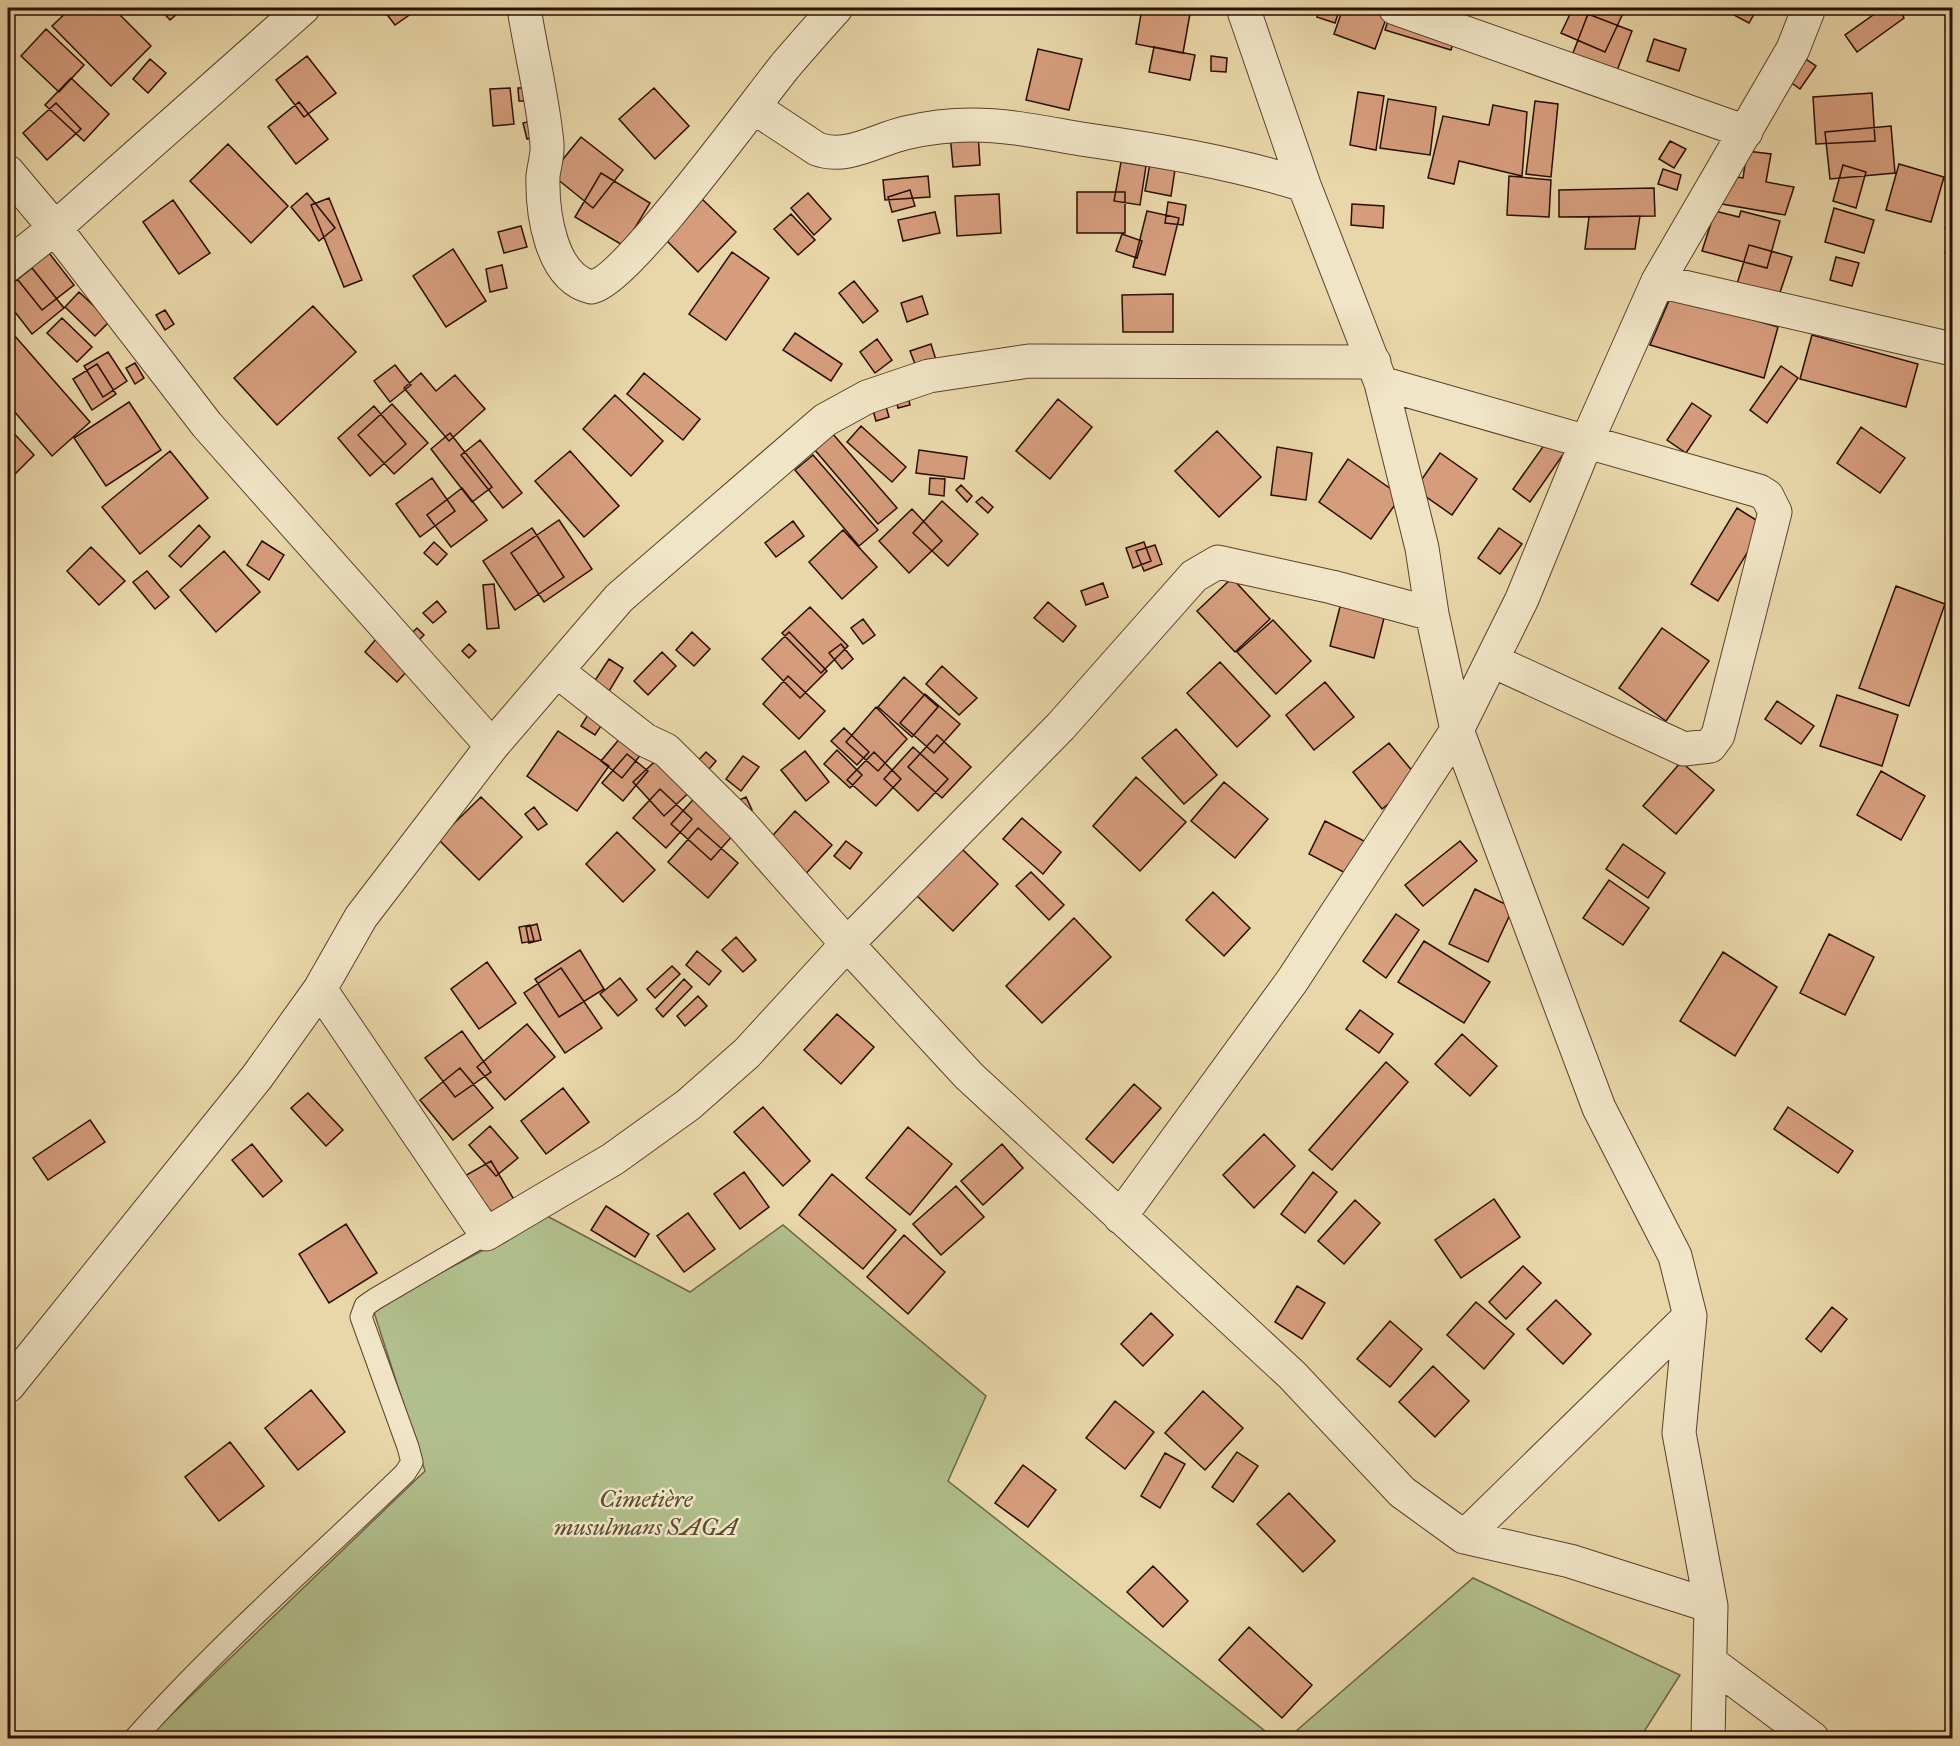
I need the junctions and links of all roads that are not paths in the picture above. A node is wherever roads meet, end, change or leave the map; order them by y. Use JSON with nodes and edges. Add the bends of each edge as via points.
{"nodes":[{"id":1,"x":303,"y":8,"type":"edge"},
{"id":2,"x":524,"y":8,"type":"edge"},
{"id":3,"x":836,"y":8,"type":"edge"},
{"id":4,"x":1243,"y":8,"type":"edge"},
{"id":5,"x":1395,"y":8,"type":"edge"},
{"id":6,"x":1809,"y":8,"type":"edge"},
{"id":7,"x":755,"y":108,"type":"junction"},
{"id":8,"x":1746,"y":132,"type":"junction"},
{"id":9,"x":8,"y":172,"type":"edge"},
{"id":10,"x":1304,"y":186,"type":"junction"},
{"id":11,"x":56,"y":228,"type":"junction"},
{"id":12,"x":8,"y":265,"type":"edge"},
{"id":13,"x":1658,"y":281,"type":"junction"},
{"id":14,"x":1953,"y":349,"type":"edge"},
{"id":15,"x":1377,"y":373,"type":"junction"},
{"id":16,"x":1586,"y":443,"type":"junction"},
{"id":17,"x":1432,"y":614,"type":"junction"},
{"id":18,"x":1493,"y":661,"type":"junction"},
{"id":19,"x":557,"y":671,"type":"junction"},
{"id":20,"x":1457,"y":730,"type":"junction"},
{"id":21,"x":492,"y":746,"type":"junction"},
{"id":22,"x":847,"y":944,"type":"junction"},
{"id":23,"x":320,"y":989,"type":"junction"},
{"id":24,"x":1120,"y":1217,"type":"junction"},
{"id":25,"x":486,"y":1234,"type":"junction"},
{"id":26,"x":1690,"y":1316,"type":"junction"},
{"id":27,"x":8,"y":1386,"type":"edge"},
{"id":28,"x":1464,"y":1537,"type":"junction"},
{"id":29,"x":1711,"y":1606,"type":"junction"},
{"id":30,"x":1710,"y":1662,"type":"junction"},
{"id":31,"x":135,"y":1738,"type":"edge"},
{"id":32,"x":1708,"y":1738,"type":"edge"},
{"id":33,"x":1812,"y":1738,"type":"edge"}],
"edges":[{"from":1,"to":11,"type":"street"},
{"from":2,"to":7,"type":"street","via":[[547,146],[543,177],[549,238],[562,265],[584,285],[599,286],[624,264]]},
{"from":3,"to":7,"type":"street"},
{"from":4,"to":10,"type":"street"},
{"from":5,"to":8,"type":"street"},
{"from":6,"to":8,"type":"street","via":[[1793,50]]},
{"from":7,"to":10,"type":"street","via":[[828,153],[848,152],[924,130],[982,125],[1179,153],[1251,168]]},
{"from":8,"to":13,"type":"street"},
{"from":9,"to":11,"type":"street"},
{"from":10,"to":15,"type":"street"},
{"from":11,"to":12,"type":"street"},
{"from":11,"to":21,"type":"street","via":[[207,425]]},
{"from":13,"to":14,"type":"street"},
{"from":13,"to":16,"type":"street"},
{"from":15,"to":16,"type":"street"},
{"from":15,"to":17,"type":"street","via":[[1422,548]]},
{"from":15,"to":19,"type":"street","via":[[1029,361],[929,376],[867,397],[825,420],[681,542],[619,598]]},
{"from":16,"to":18,"type":"street"},
{"from":16,"to":18,"type":"street","via":[[1759,491],[1772,504],[1775,512],[1718,735],[1710,746],[1684,749]]},
{"from":17,"to":20,"type":"street"},
{"from":17,"to":22,"type":"street","via":[[1218,561],[1208,566],[1194,576],[1061,726]]},
{"from":18,"to":20,"type":"street"},
{"from":19,"to":21,"type":"street"},
{"from":19,"to":22,"type":"street","via":[[645,740],[666,750],[742,825]]},
{"from":20,"to":24,"type":"street","via":[[1292,981]]},
{"from":20,"to":26,"type":"street","via":[[1599,1108],[1675,1256]]},
{"from":21,"to":23,"type":"street","via":[[361,917]]},
{"from":22,"to":24,"type":"street","via":[[969,1076]]},
{"from":22,"to":25,"type":"street","via":[[747,1053],[688,1105],[614,1159]]},
{"from":23,"to":25,"type":"street"},
{"from":23,"to":27,"type":"street","via":[[257,1077]]},
{"from":24,"to":28,"type":"street","via":[[1292,1375],[1402,1492]]},
{"from":25,"to":31,"type":"lane","via":[[375,1299],[365,1306],[361,1317],[408,1447],[412,1462],[405,1473],[226,1642]]},
{"from":26,"to":28,"type":"street"},
{"from":26,"to":29,"type":"street","via":[[1679,1433]]},
{"from":28,"to":29,"type":"street","via":[[1570,1561]]},
{"from":29,"to":30,"type":"street"},
{"from":30,"to":32,"type":"street"},
{"from":30,"to":33,"type":"street"}]}
